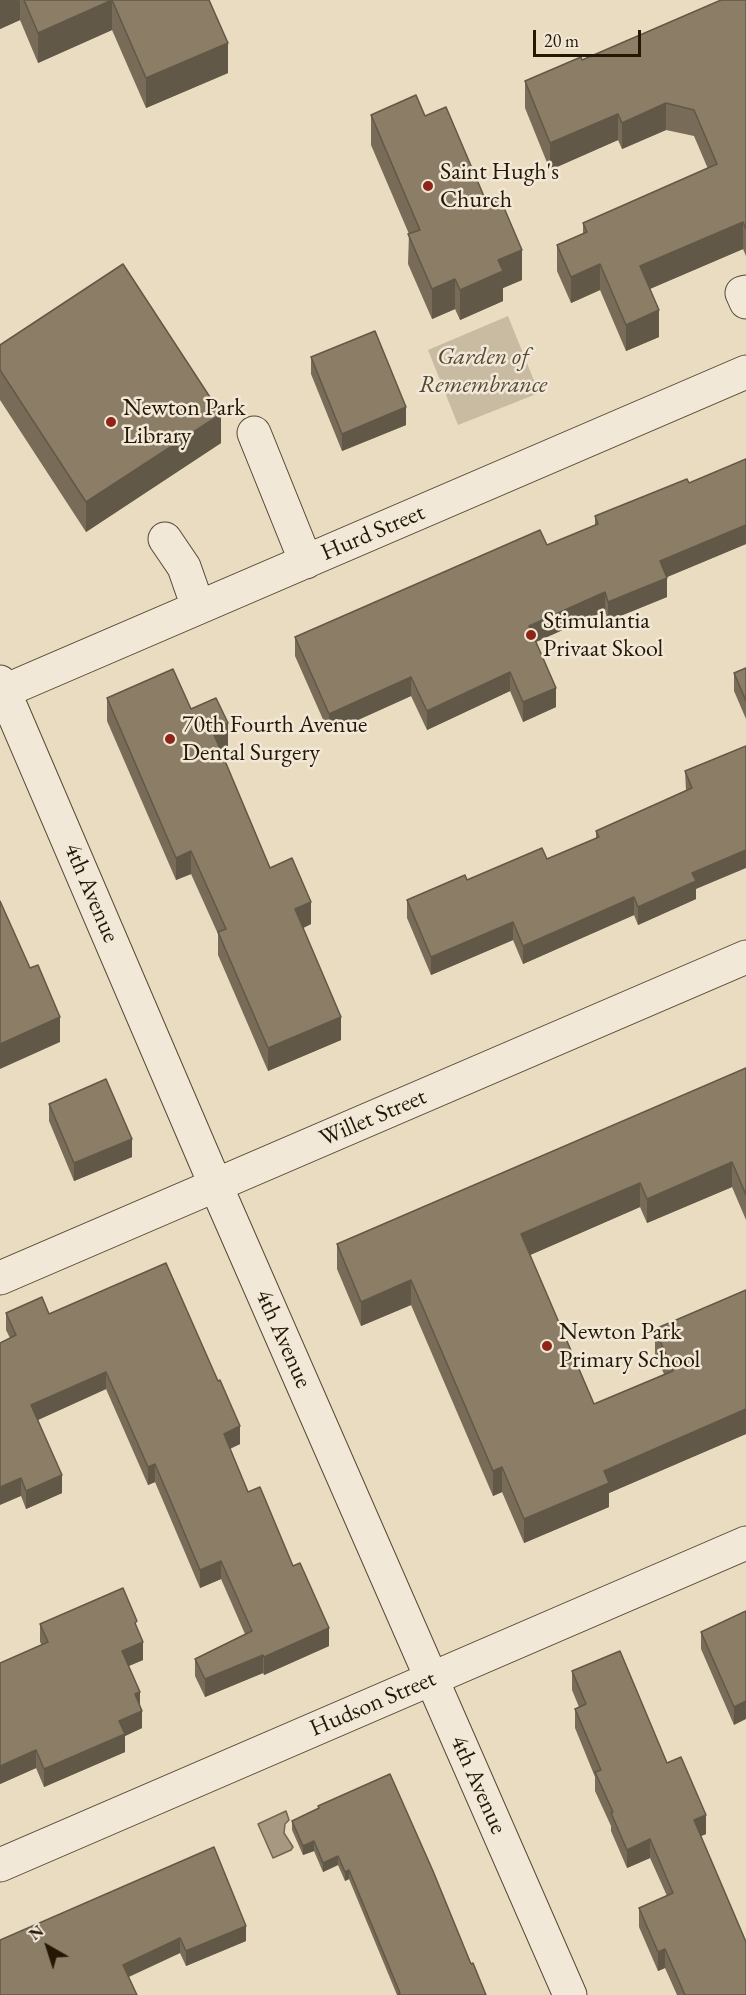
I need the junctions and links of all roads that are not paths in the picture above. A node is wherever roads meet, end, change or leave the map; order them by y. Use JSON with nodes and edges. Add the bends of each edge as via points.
{"nodes":[{"id":1,"x":746,"y":292,"type":"edge"},
{"id":2,"x":746,"y":302,"type":"edge"},
{"id":3,"x":746,"y":372,"type":"edge"},
{"id":4,"x":254,"y":433,"type":"dead end"},
{"id":5,"x":165,"y":539,"type":"dead end"},
{"id":6,"x":306,"y":561,"type":"junction"},
{"id":7,"x":198,"y":607,"type":"junction"},
{"id":8,"x":1,"y":689,"type":"edge"},
{"id":9,"x":746,"y":957,"type":"edge"},
{"id":10,"x":216,"y":1185,"type":"junction"},
{"id":11,"x":0,"y":1278,"type":"edge"},
{"id":12,"x":746,"y":1544,"type":"edge"},
{"id":13,"x":432,"y":1679,"type":"junction"},
{"id":14,"x":0,"y":1865,"type":"edge"},
{"id":15,"x":570,"y":1995,"type":"edge"}],
"edges":[{"from":1,"to":2,"type":"street","via":[[742,294]]},
{"from":3,"to":6,"type":"street","name":"Hurd Street"},
{"from":4,"to":6,"type":"street"},
{"from":5,"to":7,"type":"street","via":[[183,567]]},
{"from":6,"to":7,"type":"street","name":"Hurd Street"},
{"from":7,"to":8,"type":"street","name":"Hurd Street"},
{"from":8,"to":10,"type":"street","name":"4th Avenue"},
{"from":9,"to":10,"type":"street","name":"Willet Street"},
{"from":10,"to":11,"type":"street","name":"Willet Street"},
{"from":10,"to":13,"type":"street","name":"4th Avenue"},
{"from":12,"to":13,"type":"street","name":"Hudson Street"},
{"from":13,"to":14,"type":"street","name":"Hudson Street"},
{"from":13,"to":15,"type":"street","name":"4th Avenue"}]}
